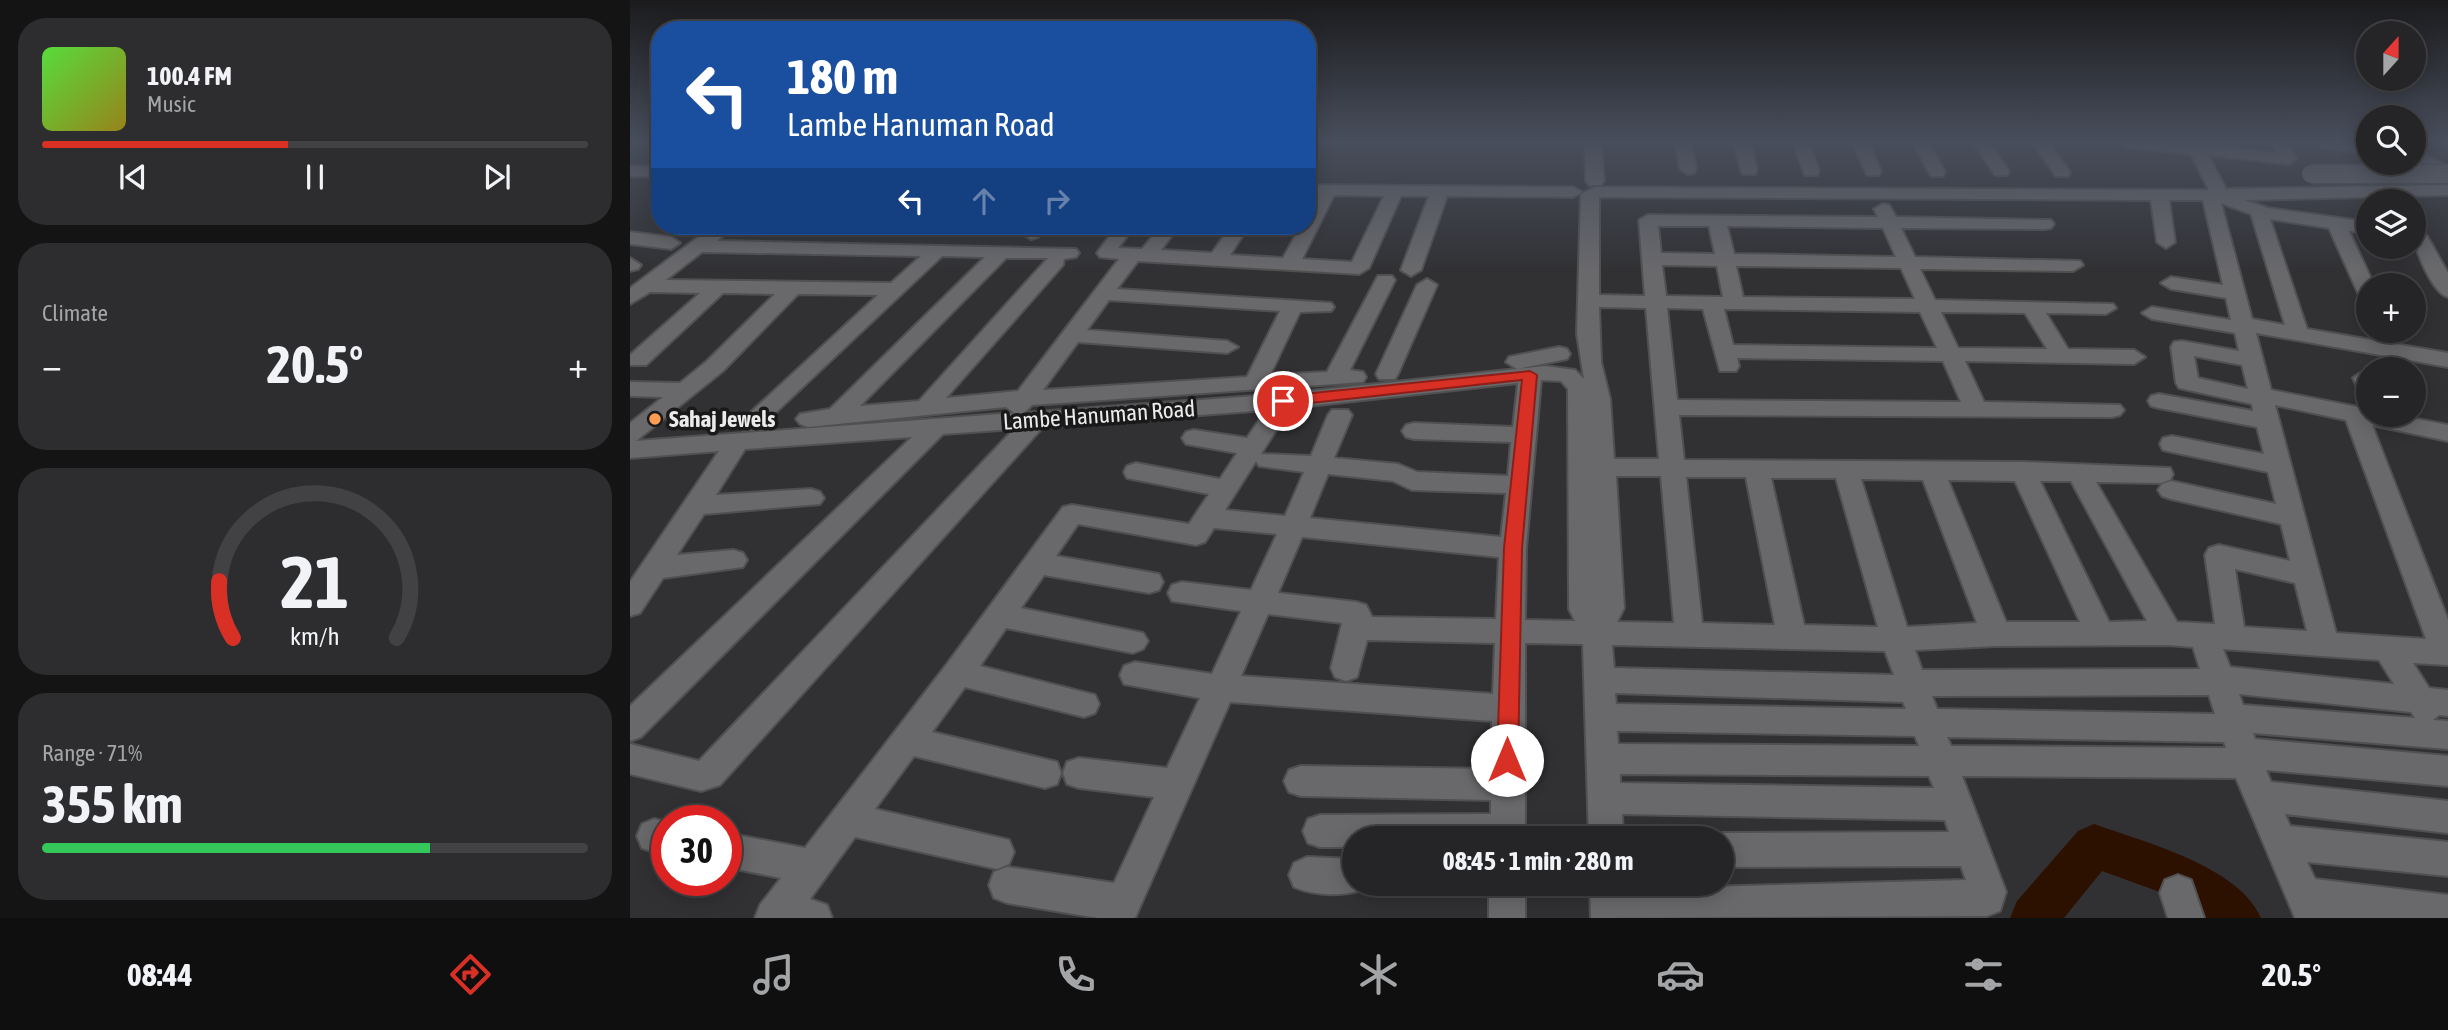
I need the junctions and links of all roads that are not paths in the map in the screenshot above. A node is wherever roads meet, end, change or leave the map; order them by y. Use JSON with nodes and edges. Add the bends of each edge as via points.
{"nodes":[{"id":1,"x":1525,"y":185,"type":"edge"},
{"id":2,"x":2212,"y":185,"type":"edge"},
{"id":3,"x":2269,"y":185,"type":"edge"},
{"id":4,"x":1830,"y":186,"type":"junction"},
{"id":5,"x":1585,"y":187,"type":"junction"},
{"id":6,"x":630,"y":188,"type":"edge"},
{"id":7,"x":651,"y":188,"type":"edge"},
{"id":8,"x":2448,"y":190,"type":"edge"},
{"id":9,"x":1316,"y":191,"type":"edge"},
{"id":10,"x":1328,"y":191,"type":"junction"},
{"id":11,"x":1395,"y":191,"type":"junction"},
{"id":12,"x":1440,"y":191,"type":"junction"},
{"id":13,"x":1876,"y":192,"type":"junction"},
{"id":14,"x":2215,"y":192,"type":"junction"},
{"id":15,"x":2159,"y":194,"type":"junction"},
{"id":16,"x":2259,"y":212,"type":"junction"},
{"id":17,"x":1316,"y":214,"type":"edge"},
{"id":18,"x":1717,"y":220,"type":"junction"},
{"id":19,"x":1889,"y":222,"type":"junction"},
{"id":20,"x":2336,"y":223,"type":"junction"},
{"id":21,"x":2045,"y":224,"type":"dead end"},
{"id":22,"x":2356,"y":226,"type":"edge"},
{"id":23,"x":713,"y":235,"type":"edge"},
{"id":24,"x":792,"y":235,"type":"edge"},
{"id":25,"x":1119,"y":235,"type":"edge"},
{"id":26,"x":1161,"y":235,"type":"edge"},
{"id":27,"x":1234,"y":235,"type":"edge"},
{"id":28,"x":1305,"y":235,"type":"edge"},
{"id":29,"x":630,"y":238,"type":"edge"},
{"id":30,"x":671,"y":243,"type":"dead end"},
{"id":31,"x":932,"y":245,"type":"junction"},
{"id":32,"x":699,"y":246,"type":"junction"},
{"id":33,"x":780,"y":246,"type":"junction"},
{"id":34,"x":2426,"y":251,"type":"edge"},
{"id":35,"x":998,"y":256,"type":"dead end"},
{"id":36,"x":1138,"y":257,"type":"junction"},
{"id":37,"x":1651,"y":259,"type":"junction"},
{"id":38,"x":1726,"y":259,"type":"junction"},
{"id":39,"x":1216,"y":261,"type":"junction"},
{"id":40,"x":1906,"y":262,"type":"junction"},
{"id":41,"x":1289,"y":265,"type":"junction"},
{"id":42,"x":2073,"y":265,"type":"dead end"},
{"id":43,"x":1411,"y":270,"type":"dead end"},
{"id":44,"x":2359,"y":273,"type":"edge"},
{"id":45,"x":1385,"y":280,"type":"dead end"},
{"id":46,"x":1427,"y":285,"type":"dead end"},
{"id":47,"x":718,"y":287,"type":"junction"},
{"id":48,"x":792,"y":288,"type":"junction"},
{"id":49,"x":895,"y":289,"type":"junction"},
{"id":50,"x":2448,"y":291,"type":"edge"},
{"id":51,"x":638,"y":292,"type":"edge"},
{"id":52,"x":2235,"y":293,"type":"junction"},
{"id":53,"x":1105,"y":294,"type":"junction"},
{"id":54,"x":1655,"y":300,"type":"junction"},
{"id":55,"x":1590,"y":301,"type":"junction"},
{"id":56,"x":1723,"y":302,"type":"junction"},
{"id":57,"x":1293,"y":305,"type":"junction"},
{"id":58,"x":1926,"y":305,"type":"junction"},
{"id":59,"x":1324,"y":307,"type":"dead end"},
{"id":60,"x":2032,"y":307,"type":"junction"},
{"id":61,"x":2106,"y":308,"type":"dead end"},
{"id":62,"x":2152,"y":313,"type":"dead end"},
{"id":63,"x":2243,"y":326,"type":"junction"},
{"id":64,"x":2298,"y":333,"type":"junction"},
{"id":65,"x":1074,"y":335,"type":"junction"},
{"id":66,"x":2356,"y":337,"type":"edge"},
{"id":67,"x":2398,"y":343,"type":"edge"},
{"id":68,"x":1227,"y":347,"type":"dead end"},
{"id":69,"x":1948,"y":354,"type":"junction"},
{"id":70,"x":2061,"y":355,"type":"junction"},
{"id":71,"x":2134,"y":357,"type":"dead end"},
{"id":72,"x":638,"y":360,"type":"dead end"},
{"id":73,"x":1564,"y":360,"type":"junction"},
{"id":74,"x":2252,"y":360,"type":"junction"},
{"id":75,"x":2448,"y":360,"type":"edge"},
{"id":76,"x":1592,"y":363,"type":"junction"},
{"id":77,"x":1387,"y":374,"type":"junction"},
{"id":78,"x":1530,"y":375,"type":"junction"},
{"id":79,"x":1334,"y":379,"type":"junction"},
{"id":80,"x":1255,"y":384,"type":"junction"},
{"id":81,"x":630,"y":389,"type":"edge"},
{"id":82,"x":686,"y":390,"type":"junction"},
{"id":83,"x":1283,"y":401,"type":"junction"},
{"id":84,"x":2160,"y":401,"type":"dead end"},
{"id":85,"x":2263,"y":405,"type":"junction"},
{"id":86,"x":1665,"y":407,"type":"junction"},
{"id":87,"x":2112,"y":410,"type":"dead end"},
{"id":88,"x":1977,"y":411,"type":"junction"},
{"id":89,"x":1022,"y":414,"type":"junction"},
{"id":90,"x":2356,"y":414,"type":"edge"},
{"id":91,"x":1340,"y":415,"type":"dead end"},
{"id":92,"x":836,"y":416,"type":"junction"},
{"id":93,"x":931,"y":417,"type":"junction"},
{"id":94,"x":2375,"y":427,"type":"edge"},
{"id":95,"x":2421,"y":427,"type":"edge"},
{"id":96,"x":1414,"y":431,"type":"dead end"},
{"id":97,"x":744,"y":433,"type":"junction"},
{"id":98,"x":2448,"y":433,"type":"edge"},
{"id":99,"x":1524,"y":435,"type":"junction"},
{"id":100,"x":1194,"y":438,"type":"dead end"},
{"id":101,"x":634,"y":442,"type":"edge"},
{"id":102,"x":2172,"y":444,"type":"dead end"},
{"id":103,"x":1260,"y":454,"type":"junction"},
{"id":104,"x":1319,"y":466,"type":"junction"},
{"id":105,"x":2279,"y":466,"type":"junction"},
{"id":106,"x":1601,"y":467,"type":"junction"},
{"id":107,"x":630,"y":468,"type":"edge"},
{"id":108,"x":1672,"y":470,"type":"junction"},
{"id":109,"x":1757,"y":470,"type":"junction"},
{"id":110,"x":1846,"y":470,"type":"junction"},
{"id":111,"x":1932,"y":471,"type":"junction"},
{"id":112,"x":2023,"y":471,"type":"junction"},
{"id":113,"x":1136,"y":472,"type":"dead end"},
{"id":114,"x":2078,"y":472,"type":"junction"},
{"id":115,"x":1519,"y":485,"type":"junction"},
{"id":116,"x":1227,"y":489,"type":"junction"},
{"id":117,"x":811,"y":498,"type":"dead end"},
{"id":118,"x":695,"y":505,"type":"junction"},
{"id":119,"x":2292,"y":517,"type":"junction"},
{"id":120,"x":1208,"y":518,"type":"junction"},
{"id":121,"x":1293,"y":528,"type":"junction"},
{"id":122,"x":1513,"y":548,"type":"junction"},
{"id":123,"x":733,"y":560,"type":"dead end"},
{"id":124,"x":1036,"y":564,"type":"junction"},
{"id":125,"x":654,"y":568,"type":"junction"},
{"id":126,"x":2306,"y":575,"type":"junction"},
{"id":127,"x":1149,"y":582,"type":"dead end"},
{"id":128,"x":1182,"y":593,"type":"dead end"},
{"id":129,"x":1257,"y":603,"type":"junction"},
{"id":130,"x":630,"y":605,"type":"edge"},
{"id":131,"x":1000,"y":615,"type":"junction"},
{"id":132,"x":1355,"y":628,"type":"junction"},
{"id":133,"x":1511,"y":633,"type":"junction"},
{"id":134,"x":1597,"y":633,"type":"junction"},
{"id":135,"x":1689,"y":633,"type":"junction"},
{"id":136,"x":2168,"y":633,"type":"junction"},
{"id":137,"x":1996,"y":634,"type":"junction"},
{"id":138,"x":2100,"y":634,"type":"junction"},
{"id":139,"x":2217,"y":635,"type":"junction"},
{"id":140,"x":1792,"y":637,"type":"junction"},
{"id":141,"x":1896,"y":639,"type":"junction"},
{"id":142,"x":1133,"y":641,"type":"dead end"},
{"id":143,"x":2324,"y":642,"type":"junction"},
{"id":144,"x":2387,"y":647,"type":"junction"},
{"id":145,"x":2447,"y":653,"type":"edge"},
{"id":146,"x":1346,"y":668,"type":"dead end"},
{"id":147,"x":958,"y":673,"type":"junction"},
{"id":148,"x":1135,"y":675,"type":"dead end"},
{"id":149,"x":1599,"y":680,"type":"junction"},
{"id":150,"x":2219,"y":680,"type":"junction"},
{"id":151,"x":1913,"y":686,"type":"junction"},
{"id":152,"x":1220,"y":688,"type":"junction"},
{"id":153,"x":2434,"y":702,"type":"edge"},
{"id":154,"x":1084,"y":704,"type":"dead end"},
{"id":155,"x":1508,"y":709,"type":"junction"},
{"id":156,"x":1601,"y":717,"type":"junction"},
{"id":157,"x":1927,"y":723,"type":"junction"},
{"id":158,"x":630,"y":727,"type":"edge"},
{"id":159,"x":2446,"y":738,"type":"edge"},
{"id":160,"x":908,"y":740,"type":"junction"},
{"id":161,"x":2239,"y":741,"type":"junction"},
{"id":162,"x":630,"y":759,"type":"edge"},
{"id":163,"x":1602,"y":759,"type":"junction"},
{"id":164,"x":1942,"y":764,"type":"junction"},
{"id":165,"x":2448,"y":771,"type":"edge"},
{"id":166,"x":1079,"y":773,"type":"dead end"},
{"id":167,"x":1045,"y":774,"type":"dead end"},
{"id":168,"x":1301,"y":781,"type":"dead end"},
{"id":169,"x":1175,"y":784,"type":"junction"},
{"id":170,"x":1507,"y":785,"type":"junction"},
{"id":171,"x":2259,"y":796,"type":"junction"},
{"id":172,"x":1604,"y":798,"type":"junction"},
{"id":173,"x":1956,"y":804,"type":"junction"},
{"id":174,"x":2448,"y":817,"type":"edge"},
{"id":175,"x":847,"y":819,"type":"junction"},
{"id":176,"x":1508,"y":826,"type":"edge"},
{"id":177,"x":1605,"y":826,"type":"edge"},
{"id":178,"x":1320,"y":831,"type":"dead end"},
{"id":179,"x":1342,"y":831,"type":"edge"},
{"id":180,"x":2279,"y":842,"type":"junction"},
{"id":181,"x":1734,"y":849,"type":"edge"},
{"id":182,"x":1972,"y":849,"type":"junction"},
{"id":183,"x":742,"y":853,"type":"edge"},
{"id":184,"x":2448,"y":859,"type":"edge"},
{"id":185,"x":811,"y":866,"type":"junction"},
{"id":186,"x":1307,"y":875,"type":"dead end"},
{"id":187,"x":1342,"y":876,"type":"edge"},
{"id":188,"x":1507,"y":896,"type":"edge"},
{"id":189,"x":1608,"y":903,"type":"edge"},
{"id":190,"x":2309,"y":907,"type":"edge"},
{"id":191,"x":1119,"y":910,"type":"edge"},
{"id":192,"x":1844,"y":910,"type":"edge"},
{"id":193,"x":1697,"y":911,"type":"edge"},
{"id":194,"x":1751,"y":911,"type":"edge"},
{"id":195,"x":1797,"y":911,"type":"edge"},
{"id":196,"x":2448,"y":913,"type":"edge"},
{"id":197,"x":776,"y":914,"type":"edge"},
{"id":198,"x":814,"y":918,"type":"edge"},
{"id":199,"x":1507,"y":918,"type":"edge"}],
"edges":[{"from":1,"to":5,"type":"street"},
{"from":2,"to":14,"type":"street"},
{"from":3,"to":14,"type":"street"},
{"from":4,"to":5,"type":"street"},
{"from":4,"to":13,"type":"street"},
{"from":4,"to":14,"type":"street"},
{"from":5,"to":12,"type":"street"},
{"from":5,"to":55,"type":"street"},
{"from":5,"to":73,"type":"street","via":[[1573,334]]},
{"from":6,"to":7,"type":"street"},
{"from":8,"to":14,"type":"street"},
{"from":9,"to":10,"type":"street"},
{"from":10,"to":11,"type":"street"},
{"from":10,"to":17,"type":"street"},
{"from":11,"to":12,"type":"street"},
{"from":11,"to":41,"type":"street","via":[[1361,267]]},
{"from":12,"to":43,"type":"street"},
{"from":13,"to":15,"type":"street"},
{"from":13,"to":19,"type":"street"},
{"from":14,"to":15,"type":"street"},
{"from":14,"to":16,"type":"street"},
{"from":14,"to":52,"type":"street"},
{"from":15,"to":52,"type":"street","via":[[2172,291]]},
{"from":16,"to":20,"type":"street"},
{"from":16,"to":64,"type":"street"},
{"from":18,"to":19,"type":"street"},
{"from":18,"to":37,"type":"street","via":[[1648,220]]},
{"from":18,"to":38,"type":"street"},
{"from":19,"to":21,"type":"street"},
{"from":19,"to":40,"type":"street"},
{"from":20,"to":22,"type":"street"},
{"from":20,"to":44,"type":"street"},
{"from":23,"to":32,"type":"street"},
{"from":24,"to":33,"type":"street"},
{"from":25,"to":36,"type":"street","via":[[1106,252]]},
{"from":26,"to":36,"type":"street"},
{"from":27,"to":39,"type":"street"},
{"from":28,"to":41,"type":"street"},
{"from":29,"to":30,"type":"street"},
{"from":31,"to":33,"type":"street"},
{"from":31,"to":49,"type":"street"},
{"from":31,"to":93,"type":"street","via":[[1063,257]]},
{"from":32,"to":33,"type":"street"},
{"from":32,"to":51,"type":"street"},
{"from":34,"to":50,"type":"street"},
{"from":35,"to":92,"type":"street"},
{"from":36,"to":39,"type":"street"},
{"from":36,"to":53,"type":"street"},
{"from":37,"to":38,"type":"street"},
{"from":37,"to":54,"type":"street"},
{"from":38,"to":40,"type":"street"},
{"from":38,"to":56,"type":"street"},
{"from":39,"to":41,"type":"street"},
{"from":40,"to":42,"type":"street"},
{"from":40,"to":58,"type":"street"},
{"from":45,"to":79,"type":"street"},
{"from":46,"to":77,"type":"street"},
{"from":47,"to":48,"type":"street"},
{"from":47,"to":51,"type":"street"},
{"from":47,"to":72,"type":"street"},
{"from":48,"to":49,"type":"street"},
{"from":48,"to":82,"type":"street"},
{"from":49,"to":97,"type":"street"},
{"from":52,"to":63,"type":"street"},
{"from":53,"to":57,"type":"street"},
{"from":53,"to":65,"type":"street"},
{"from":54,"to":55,"type":"street"},
{"from":54,"to":56,"type":"street"},
{"from":54,"to":86,"type":"street"},
{"from":55,"to":76,"type":"street"},
{"from":56,"to":58,"type":"street"},
{"from":56,"to":69,"type":"street","via":[[1726,360]]},
{"from":57,"to":59,"type":"street"},
{"from":57,"to":80,"type":"street"},
{"from":58,"to":60,"type":"street"},
{"from":58,"to":69,"type":"street"},
{"from":60,"to":61,"type":"street"},
{"from":60,"to":70,"type":"street"},
{"from":62,"to":63,"type":"street"},
{"from":63,"to":64,"type":"street"},
{"from":63,"to":74,"type":"street"},
{"from":64,"to":66,"type":"street"},
{"from":65,"to":68,"type":"street"},
{"from":65,"to":89,"type":"street"},
{"from":67,"to":75,"type":"street"},
{"from":69,"to":70,"type":"street"},
{"from":69,"to":88,"type":"street"},
{"from":70,"to":71,"type":"street"},
{"from":73,"to":76,"type":"street","via":[[1580,375]]},
{"from":73,"to":77,"type":"street"},
{"from":73,"to":78,"type":"street","name":"Lambe Hanuman Road"},
{"from":73,"to":134,"type":"street","via":[[1579,387],[1583,609]]},
{"from":74,"to":85,"type":"street"},
{"from":74,"to":85,"type":"street","via":[[2182,347],[2187,383]]},
{"from":76,"to":106,"type":"street","via":[[1599,399]]},
{"from":77,"to":79,"type":"street"},
{"from":78,"to":83,"type":"street","name":"Lambe Hanuman Road"},
{"from":78,"to":99,"type":"street"},
{"from":79,"to":80,"type":"street"},
{"from":80,"to":89,"type":"street"},
{"from":81,"to":82,"type":"street"},
{"from":82,"to":101,"type":"street"},
{"from":83,"to":89,"type":"street","name":"Lambe Hanuman Road"},
{"from":83,"to":103,"type":"street"},
{"from":84,"to":85,"type":"street"},
{"from":85,"to":90,"type":"street"},
{"from":85,"to":105,"type":"street"},
{"from":86,"to":88,"type":"street"},
{"from":86,"to":108,"type":"street"},
{"from":87,"to":88,"type":"street"},
{"from":89,"to":93,"type":"street","name":"Lambe Hanuman Road"},
{"from":89,"to":162,"type":"street","via":[[708,774]]},
{"from":91,"to":104,"type":"street"},
{"from":92,"to":93,"type":"street"},
{"from":92,"to":97,"type":"street"},
{"from":93,"to":97,"type":"street","name":"Lambe Hanuman Road"},
{"from":93,"to":158,"type":"street"},
{"from":94,"to":145,"type":"street"},
{"from":95,"to":98,"type":"street"},
{"from":96,"to":99,"type":"street"},
{"from":97,"to":101,"type":"street","name":"Lambe Hanuman Road"},
{"from":97,"to":118,"type":"street"},
{"from":99,"to":115,"type":"street"},
{"from":100,"to":103,"type":"street"},
{"from":101,"to":107,"type":"street"},
{"from":102,"to":105,"type":"street"},
{"from":103,"to":104,"type":"street"},
{"from":103,"to":116,"type":"street"},
{"from":104,"to":115,"type":"street","via":[[1398,473],[1412,481]]},
{"from":104,"to":121,"type":"street"},
{"from":105,"to":119,"type":"street"},
{"from":106,"to":108,"type":"street"},
{"from":106,"to":134,"type":"street","via":[[1610,608]]},
{"from":108,"to":109,"type":"street"},
{"from":108,"to":135,"type":"street"},
{"from":109,"to":110,"type":"street"},
{"from":109,"to":140,"type":"street"},
{"from":110,"to":111,"type":"street"},
{"from":110,"to":141,"type":"street"},
{"from":111,"to":112,"type":"street"},
{"from":111,"to":137,"type":"street"},
{"from":112,"to":114,"type":"street"},
{"from":112,"to":138,"type":"street"},
{"from":113,"to":116,"type":"street"},
{"from":114,"to":119,"type":"street","via":[[2166,482]]},
{"from":114,"to":136,"type":"street"},
{"from":115,"to":122,"type":"street"},
{"from":116,"to":120,"type":"street"},
{"from":117,"to":118,"type":"street"},
{"from":118,"to":125,"type":"street"},
{"from":119,"to":126,"type":"street"},
{"from":120,"to":121,"type":"street"},
{"from":120,"to":124,"type":"street","via":[[1196,535],[1072,514]]},
{"from":121,"to":122,"type":"street"},
{"from":121,"to":129,"type":"street"},
{"from":122,"to":133,"type":"street"},
{"from":123,"to":125,"type":"street"},
{"from":124,"to":127,"type":"street"},
{"from":124,"to":131,"type":"street"},
{"from":125,"to":130,"type":"street"},
{"from":126,"to":139,"type":"street","via":[[2219,555]]},
{"from":126,"to":143,"type":"street"},
{"from":128,"to":129,"type":"street"},
{"from":129,"to":132,"type":"street","via":[[1356,613]]},
{"from":129,"to":152,"type":"street"},
{"from":131,"to":142,"type":"street"},
{"from":131,"to":147,"type":"street"},
{"from":132,"to":133,"type":"street"},
{"from":132,"to":146,"type":"street"},
{"from":133,"to":134,"type":"street"},
{"from":133,"to":155,"type":"street"},
{"from":134,"to":135,"type":"street"},
{"from":134,"to":149,"type":"street"},
{"from":135,"to":140,"type":"street"},
{"from":136,"to":138,"type":"street"},
{"from":136,"to":139,"type":"street"},
{"from":137,"to":138,"type":"street"},
{"from":137,"to":141,"type":"street"},
{"from":139,"to":143,"type":"street"},
{"from":139,"to":150,"type":"street"},
{"from":140,"to":141,"type":"street"},
{"from":141,"to":151,"type":"street"},
{"from":143,"to":144,"type":"street"},
{"from":144,"to":145,"type":"street"},
{"from":144,"to":153,"type":"street"},
{"from":147,"to":154,"type":"street"},
{"from":147,"to":160,"type":"street"},
{"from":148,"to":152,"type":"street"},
{"from":149,"to":151,"type":"street"},
{"from":149,"to":156,"type":"street"},
{"from":150,"to":151,"type":"street"},
{"from":150,"to":153,"type":"street"},
{"from":150,"to":161,"type":"street"},
{"from":151,"to":157,"type":"street"},
{"from":152,"to":155,"type":"street"},
{"from":152,"to":169,"type":"street"},
{"from":153,"to":159,"type":"street"},
{"from":155,"to":170,"type":"street"},
{"from":156,"to":157,"type":"street"},
{"from":156,"to":163,"type":"street"},
{"from":157,"to":161,"type":"street"},
{"from":157,"to":164,"type":"street"},
{"from":159,"to":161,"type":"street"},
{"from":160,"to":167,"type":"street"},
{"from":160,"to":175,"type":"street"},
{"from":161,"to":164,"type":"street"},
{"from":161,"to":165,"type":"street"},
{"from":161,"to":171,"type":"street"},
{"from":163,"to":164,"type":"street"},
{"from":163,"to":172,"type":"street"},
{"from":164,"to":173,"type":"street"},
{"from":166,"to":169,"type":"street"},
{"from":168,"to":170,"type":"street"},
{"from":169,"to":191,"type":"street"},
{"from":170,"to":176,"type":"street"},
{"from":171,"to":174,"type":"street"},
{"from":171,"to":180,"type":"street"},
{"from":172,"to":173,"type":"street"},
{"from":172,"to":177,"type":"street"},
{"from":173,"to":182,"type":"street"},
{"from":175,"to":185,"type":"street"},
{"from":175,"to":191,"type":"street"},
{"from":178,"to":179,"type":"street"},
{"from":180,"to":184,"type":"street"},
{"from":180,"to":190,"type":"street"},
{"from":181,"to":182,"type":"street"},
{"from":182,"to":192,"type":"street","via":[[1988,892],[1984,900]]},
{"from":183,"to":185,"type":"street"},
{"from":185,"to":197,"type":"street"},
{"from":186,"to":187,"type":"street"},
{"from":188,"to":199,"type":"street"},
{"from":189,"to":193,"type":"street"},
{"from":190,"to":196,"type":"street"},
{"from":192,"to":195,"type":"street"},
{"from":193,"to":194,"type":"street"},
{"from":194,"to":195,"type":"street"},
{"from":197,"to":198,"type":"street"}]}
